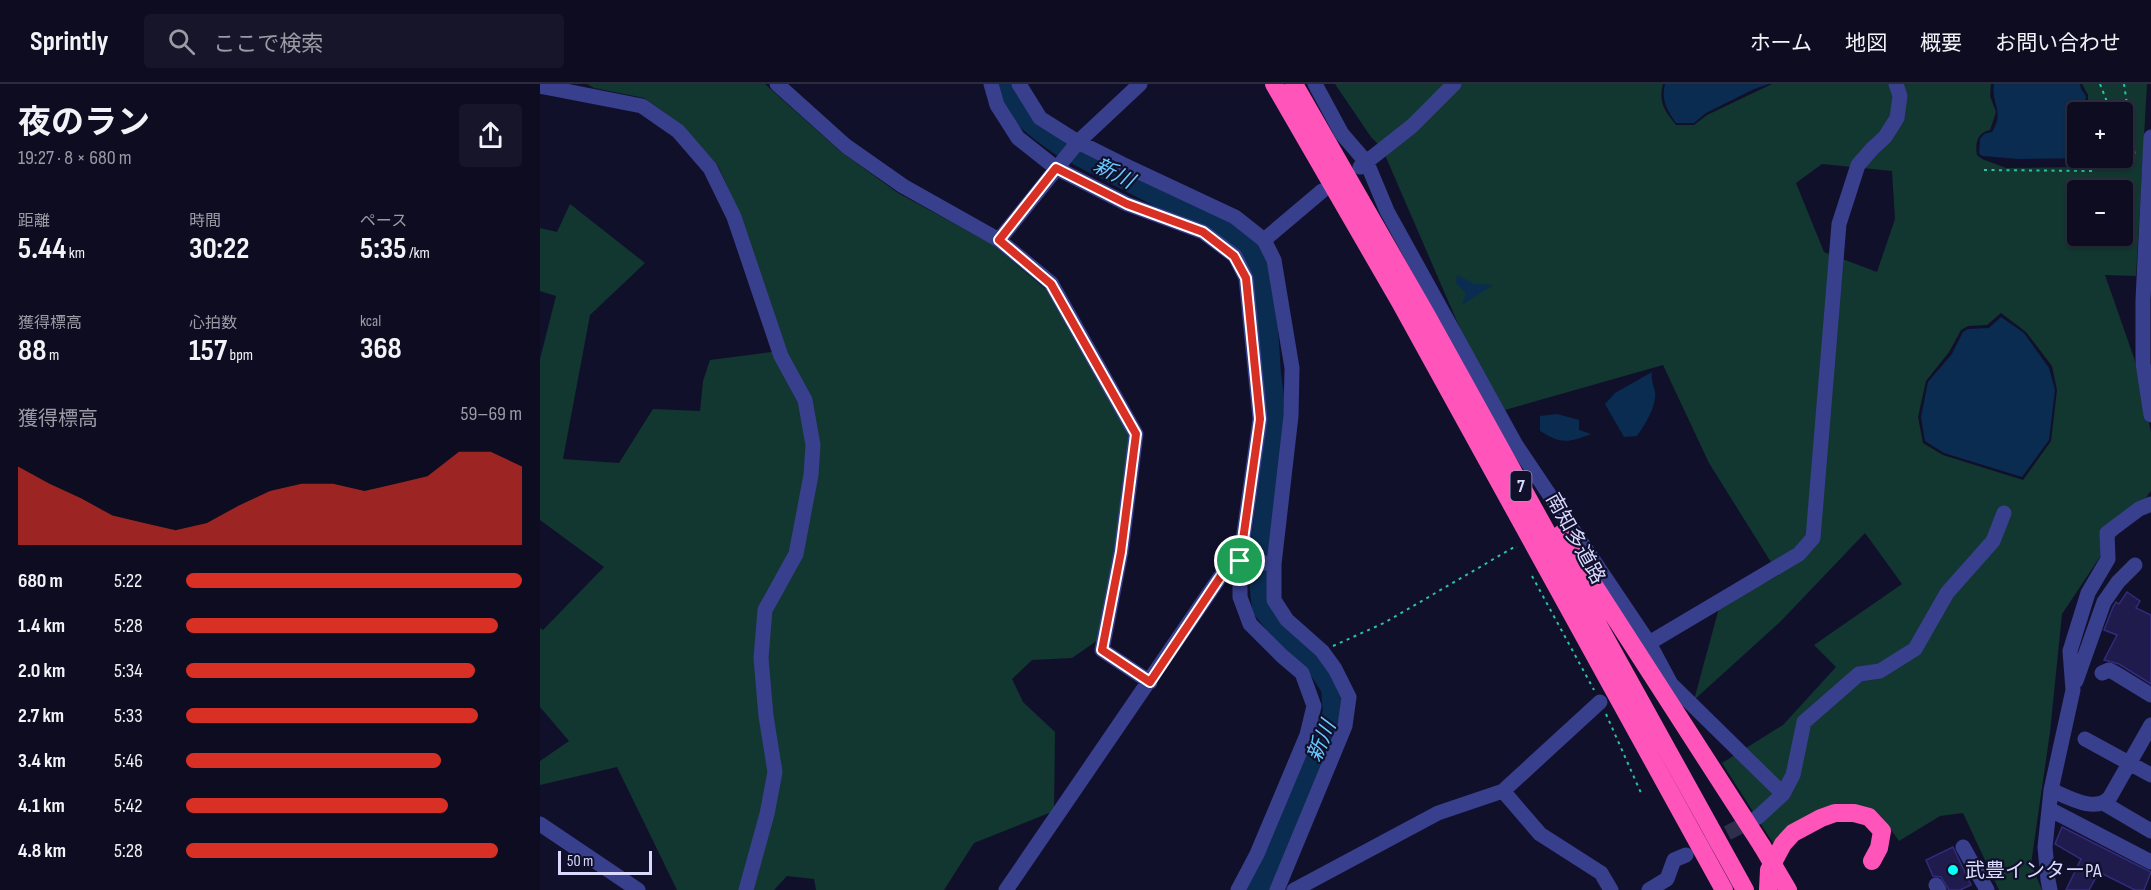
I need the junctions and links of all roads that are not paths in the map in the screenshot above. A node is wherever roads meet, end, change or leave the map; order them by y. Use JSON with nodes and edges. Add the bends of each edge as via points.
{"nodes":[{"id":1,"x":777,"y":84,"type":"edge"},
{"id":2,"x":991,"y":84,"type":"edge"},
{"id":3,"x":1019,"y":84,"type":"edge"},
{"id":4,"x":1140,"y":84,"type":"edge"},
{"id":5,"x":1274,"y":84,"type":"edge"},
{"id":6,"x":1294,"y":84,"type":"edge"},
{"id":7,"x":1314,"y":84,"type":"edge"},
{"id":8,"x":1454,"y":84,"type":"edge"},
{"id":9,"x":1896,"y":84,"type":"edge"},
{"id":10,"x":540,"y":86,"type":"edge"},
{"id":11,"x":2151,"y":137,"type":"edge"},
{"id":12,"x":1078,"y":142,"type":"junction"},
{"id":13,"x":2150,"y":155,"type":"edge"},
{"id":14,"x":1364,"y":165,"type":"junction"},
{"id":15,"x":1056,"y":168,"type":"junction"},
{"id":16,"x":1322,"y":191,"type":"dead end"},
{"id":17,"x":999,"y":240,"type":"junction"},
{"id":18,"x":1264,"y":240,"type":"junction"},
{"id":19,"x":2151,"y":297,"type":"edge"},
{"id":20,"x":2151,"y":336,"type":"edge"},
{"id":21,"x":2151,"y":415,"type":"edge"},
{"id":22,"x":1510,"y":466,"type":"junction"},
{"id":23,"x":2151,"y":496,"type":"edge"},
{"id":24,"x":2151,"y":504,"type":"edge"},
{"id":25,"x":2004,"y":513,"type":"dead end"},
{"id":26,"x":2097,"y":528,"type":"dead end"},
{"id":27,"x":1240,"y":561,"type":"junction"},
{"id":28,"x":1274,"y":564,"type":"junction"},
{"id":29,"x":2135,"y":566,"type":"dead end"},
{"id":30,"x":1649,"y":643,"type":"junction"},
{"id":31,"x":2102,"y":673,"type":"dead end"},
{"id":32,"x":1150,"y":682,"type":"junction"},
{"id":33,"x":2073,"y":690,"type":"junction"},
{"id":34,"x":2151,"y":695,"type":"edge"},
{"id":35,"x":1600,"y":702,"type":"road end"},
{"id":36,"x":2151,"y":725,"type":"edge"},
{"id":37,"x":2085,"y":739,"type":"dead end"},
{"id":38,"x":2130,"y":764,"type":"junction"},
{"id":39,"x":2151,"y":775,"type":"edge"},
{"id":40,"x":2051,"y":790,"type":"junction"},
{"id":41,"x":1503,"y":791,"type":"junction"},
{"id":42,"x":1783,"y":794,"type":"junction"},
{"id":43,"x":2105,"y":804,"type":"junction"},
{"id":44,"x":2049,"y":809,"type":"junction"},
{"id":45,"x":1758,"y":817,"type":"tunnel mouth"},
{"id":46,"x":540,"y":824,"type":"edge"},
{"id":47,"x":2151,"y":831,"type":"edge"},
{"id":48,"x":1963,"y":847,"type":"dead end"},
{"id":49,"x":1686,"y":855,"type":"dead end"},
{"id":50,"x":1872,"y":861,"type":"dead end"},
{"id":51,"x":2151,"y":862,"type":"edge"},
{"id":52,"x":638,"y":890,"type":"edge"},
{"id":53,"x":746,"y":890,"type":"edge"},
{"id":54,"x":1006,"y":890,"type":"edge"},
{"id":55,"x":1238,"y":890,"type":"edge"},
{"id":56,"x":1277,"y":890,"type":"edge"},
{"id":57,"x":1294,"y":890,"type":"edge"},
{"id":58,"x":1611,"y":890,"type":"edge"},
{"id":59,"x":1649,"y":890,"type":"edge"},
{"id":60,"x":1724,"y":890,"type":"edge"},
{"id":61,"x":1745,"y":890,"type":"edge"},
{"id":62,"x":1768,"y":890,"type":"edge"},
{"id":63,"x":1789,"y":890,"type":"edge"},
{"id":64,"x":1987,"y":890,"type":"edge"},
{"id":65,"x":2050,"y":890,"type":"edge"}],
"edges":[{"from":1,"to":17,"type":"street","via":[[846,146],[903,186]]},
{"from":2,"to":15,"type":"street","via":[[997,105],[1018,138]]},
{"from":3,"to":12,"type":"street","via":[[1040,118]]},
{"from":4,"to":12,"type":"street"},
{"from":5,"to":60,"type":"highway","name":"南知多道路","number":"7","via":[[1406,313]]},
{"from":6,"to":22,"type":"highway","name":"南知多道路","number":"7"},
{"from":7,"to":14,"type":"street"},
{"from":8,"to":14,"type":"street","via":[[1412,126]]},
{"from":9,"to":30,"type":"street","via":[[1900,96],[1897,118],[1858,165],[1839,224],[1813,538],[1799,554]]},
{"from":10,"to":53,"type":"street","via":[[642,106],[678,131],[710,168],[734,217],[781,356],[806,400],[813,445],[812,475],[796,554],[765,610],[761,658],[775,772]]},
{"from":11,"to":13,"type":"street"},
{"from":12,"to":15,"type":"street"},
{"from":12,"to":18,"type":"street","via":[[1235,216]]},
{"from":13,"to":21,"type":"street","via":[[2143,363]]},
{"from":14,"to":30,"type":"street","via":[[1516,445]]},
{"from":15,"to":17,"type":"street"},
{"from":15,"to":27,"type":"street","via":[[1127,204],[1203,232],[1234,256],[1246,278],[1260,419]]},
{"from":16,"to":18,"type":"street"},
{"from":17,"to":32,"type":"street","via":[[1051,284],[1136,434],[1121,552],[1102,650]]},
{"from":18,"to":28,"type":"street","via":[[1274,260],[1292,368],[1292,416]]},
{"from":19,"to":20,"type":"street"},
{"from":22,"to":61,"type":"highway","name":"南知多道路","number":"7"},
{"from":22,"to":63,"type":"highway","bridge":true,"via":[[1521,472]]},
{"from":23,"to":26,"type":"street"},
{"from":24,"to":33,"type":"street","via":[[2107,533],[2108,559],[2088,593],[2070,651]]},
{"from":25,"to":42,"type":"street","via":[[1993,541],[1947,594],[1914,649],[1880,671],[1859,674],[1804,722],[1793,775]]},
{"from":27,"to":28,"type":"street"},
{"from":27,"to":32,"type":"street","via":[[1229,564]]},
{"from":27,"to":55,"type":"street","via":[[1240,597],[1250,624],[1302,673],[1314,706],[1307,735]]},
{"from":28,"to":56,"type":"street","via":[[1274,600],[1287,620],[1322,651],[1349,697],[1345,726]]},
{"from":29,"to":33,"type":"street","via":[[2104,602]]},
{"from":30,"to":42,"type":"street","via":[[1671,684]]},
{"from":31,"to":34,"type":"street","via":[[2109,670]]},
{"from":32,"to":54,"type":"street"},
{"from":33,"to":40,"type":"street"},
{"from":35,"to":41,"type":"street"},
{"from":36,"to":38,"type":"street"},
{"from":37,"to":38,"type":"street"},
{"from":38,"to":39,"type":"street"},
{"from":38,"to":43,"type":"street"},
{"from":40,"to":43,"type":"street","via":[[2085,803]]},
{"from":40,"to":44,"type":"street"},
{"from":41,"to":57,"type":"street","via":[[1438,813]]},
{"from":41,"to":58,"type":"street","via":[[1540,834],[1601,873]]},
{"from":42,"to":45,"type":"street"},
{"from":43,"to":47,"type":"street"},
{"from":44,"to":51,"type":"street"},
{"from":44,"to":65,"type":"street","via":[[2045,847]]},
{"from":46,"to":52,"type":"street"},
{"from":48,"to":64,"type":"street"},
{"from":49,"to":59,"type":"street","via":[[1674,860],[1667,879]]},
{"from":50,"to":62,"type":"highway","via":[[1881,831],[1869,817],[1836,813],[1793,833],[1783,844],[1769,870]]}]}
